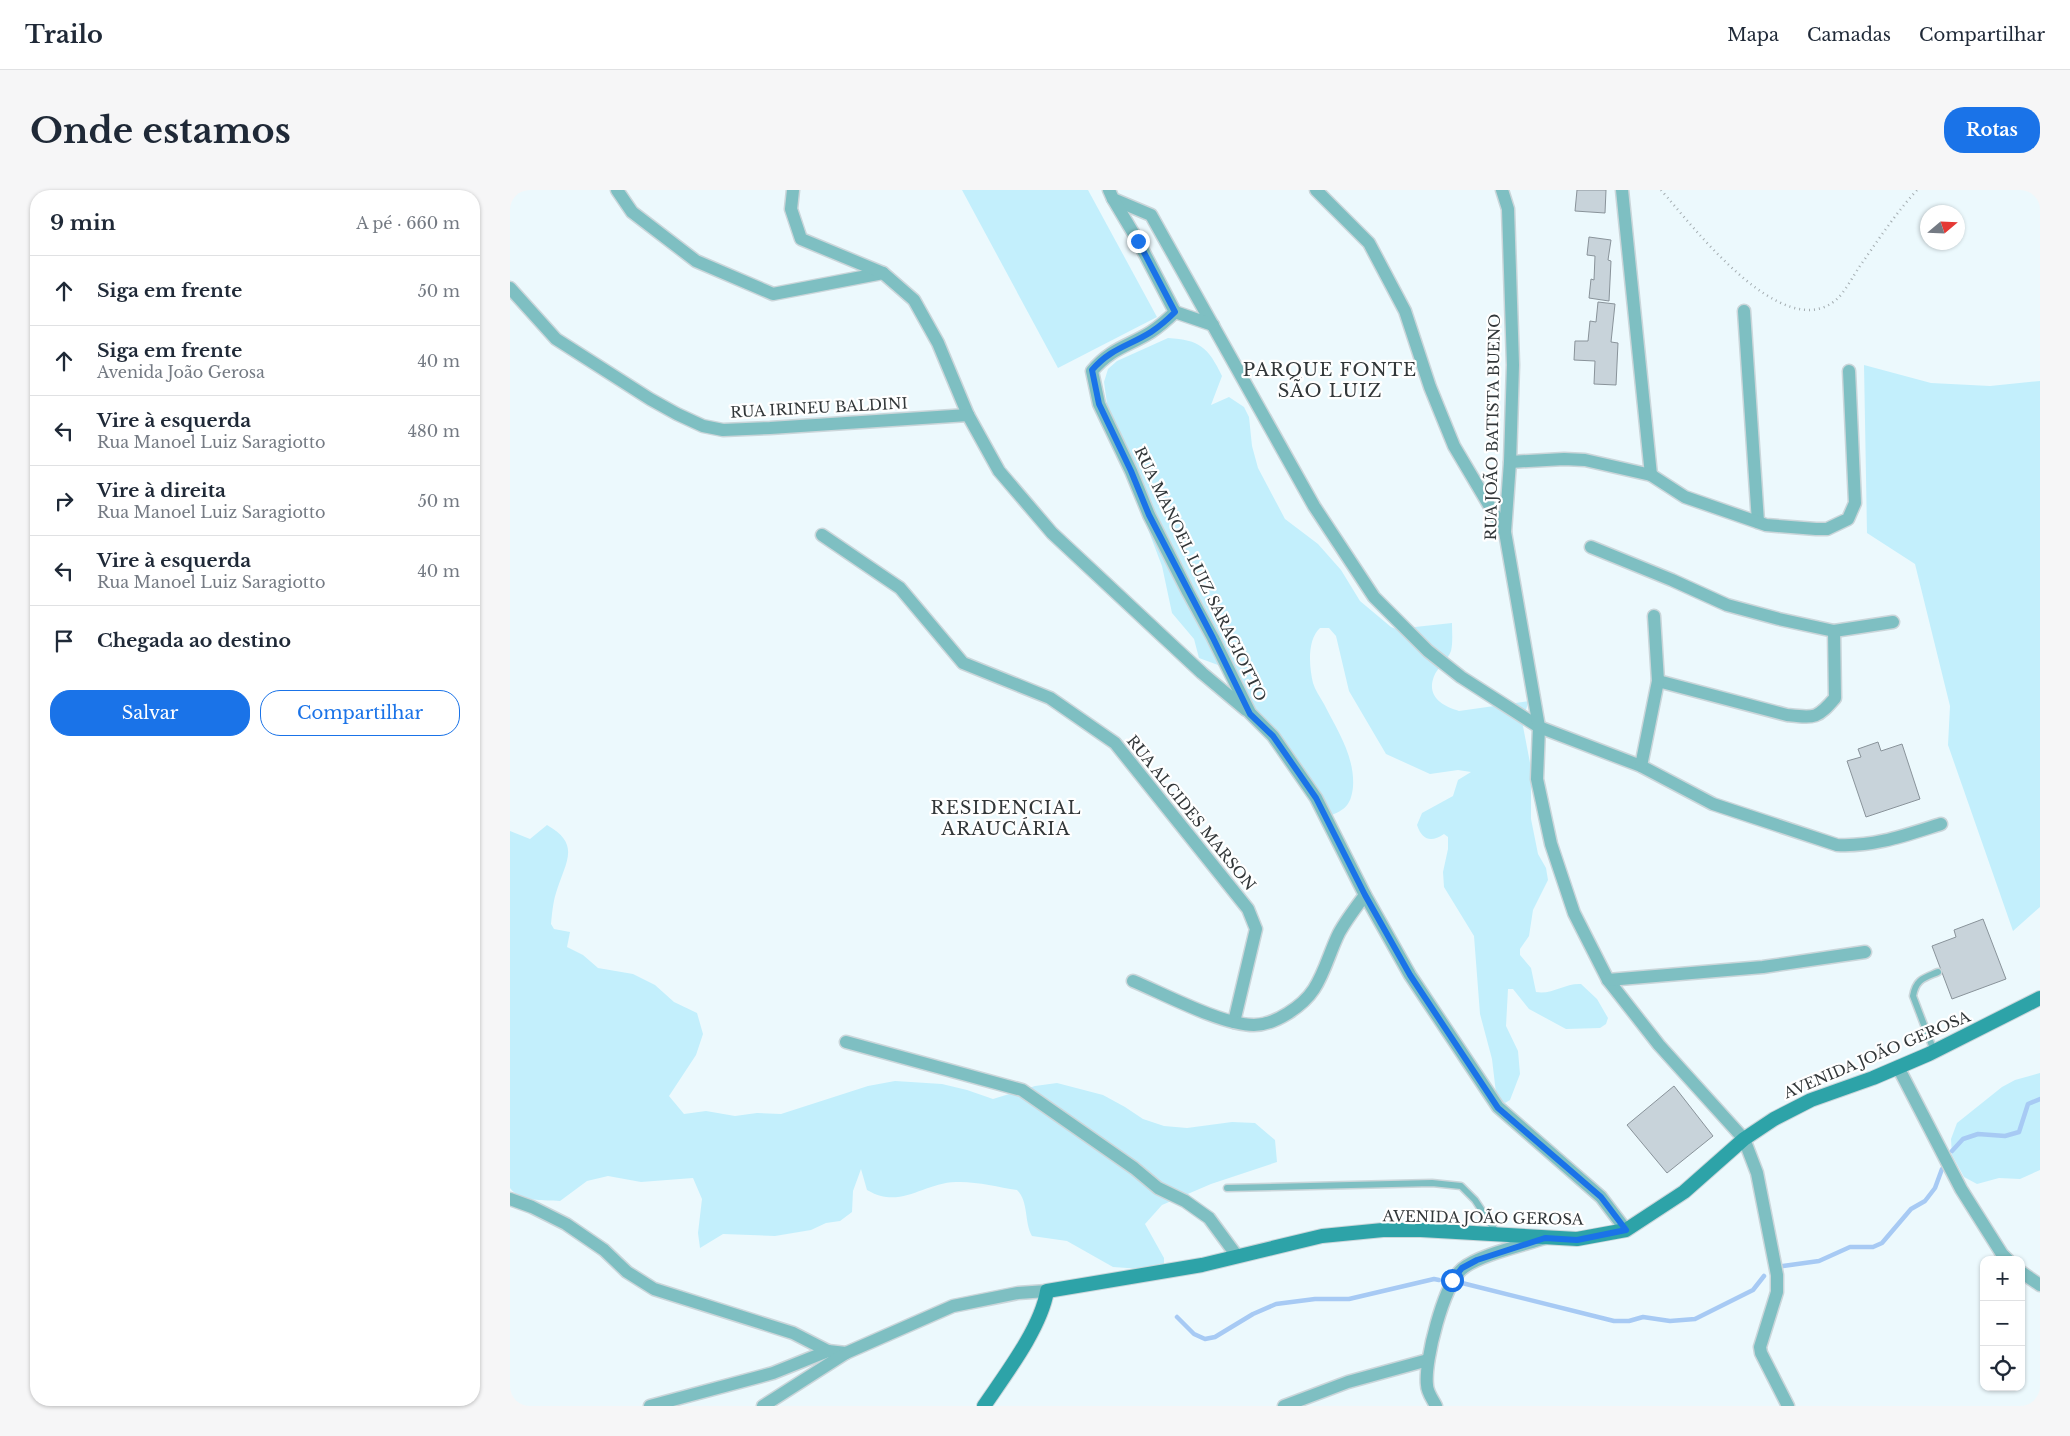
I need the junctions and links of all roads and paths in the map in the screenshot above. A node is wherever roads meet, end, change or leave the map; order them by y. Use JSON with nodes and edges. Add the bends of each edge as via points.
{"nodes":[{"id":1,"x":617,"y":190,"type":"edge"},
{"id":2,"x":793,"y":190,"type":"edge"},
{"id":3,"x":1316,"y":190,"type":"edge"},
{"id":4,"x":1502,"y":190,"type":"edge"},
{"id":5,"x":1622,"y":190,"type":"edge"},
{"id":6,"x":1661,"y":190,"type":"edge"},
{"id":7,"x":1917,"y":190,"type":"edge"},
{"id":8,"x":1111,"y":194,"type":"edge"},
{"id":9,"x":883,"y":273,"type":"junction"},
{"id":10,"x":510,"y":288,"type":"edge"},
{"id":11,"x":1744,"y":311,"type":"dead end"},
{"id":12,"x":1175,"y":312,"type":"junction"},
{"id":13,"x":1213,"y":325,"type":"junction"},
{"id":14,"x":1849,"y":371,"type":"dead end"},
{"id":15,"x":968,"y":415,"type":"junction"},
{"id":16,"x":1510,"y":462,"type":"junction"},
{"id":17,"x":1651,"y":475,"type":"junction"},
{"id":18,"x":1758,"y":522,"type":"junction"},
{"id":19,"x":1505,"y":532,"type":"junction"},
{"id":20,"x":822,"y":535,"type":"dead end"},
{"id":21,"x":1591,"y":547,"type":"dead end"},
{"id":22,"x":1654,"y":616,"type":"dead end"},
{"id":23,"x":1893,"y":622,"type":"dead end"},
{"id":24,"x":1834,"y":631,"type":"junction"},
{"id":25,"x":1658,"y":681,"type":"junction"},
{"id":26,"x":1250,"y":714,"type":"junction"},
{"id":27,"x":1539,"y":727,"type":"junction"},
{"id":28,"x":1642,"y":766,"type":"junction"},
{"id":29,"x":1941,"y":824,"type":"dead end"},
{"id":30,"x":1365,"y":895,"type":"junction"},
{"id":31,"x":1865,"y":952,"type":"dead end"},
{"id":32,"x":1938,"y":972,"type":"dead end"},
{"id":33,"x":1608,"y":980,"type":"junction"},
{"id":34,"x":1133,"y":981,"type":"dead end"},
{"id":35,"x":2040,"y":998,"type":"edge"},
{"id":36,"x":1234,"y":1022,"type":"junction"},
{"id":37,"x":846,"y":1042,"type":"dead end"},
{"id":38,"x":1934,"y":1051,"type":"junction"},
{"id":39,"x":1898,"y":1067,"type":"junction"},
{"id":40,"x":1744,"y":1139,"type":"junction"},
{"id":41,"x":1227,"y":1188,"type":"dead end"},
{"id":42,"x":510,"y":1199,"type":"edge"},
{"id":43,"x":1626,"y":1230,"type":"junction"},
{"id":44,"x":1498,"y":1234,"type":"junction"},
{"id":45,"x":1545,"y":1238,"type":"junction"},
{"id":46,"x":1237,"y":1256,"type":"junction"},
{"id":47,"x":2004,"y":1256,"type":"edge"},
{"id":48,"x":2025,"y":1275,"type":"edge"},
{"id":49,"x":2040,"y":1285,"type":"edge"},
{"id":50,"x":1047,"y":1291,"type":"junction"},
{"id":51,"x":828,"y":1351,"type":"junction"},
{"id":52,"x":846,"y":1353,"type":"junction"},
{"id":53,"x":1428,"y":1360,"type":"junction"},
{"id":54,"x":650,"y":1406,"type":"edge"},
{"id":55,"x":764,"y":1406,"type":"edge"},
{"id":56,"x":984,"y":1406,"type":"edge"},
{"id":57,"x":1284,"y":1406,"type":"edge"},
{"id":58,"x":1436,"y":1406,"type":"edge"},
{"id":59,"x":1788,"y":1406,"type":"edge"}],
"edges":[{"from":1,"to":9,"type":"street","via":[[632,212],[696,261],[773,294]]},
{"from":2,"to":9,"type":"street","via":[[791,209],[801,239]]},
{"from":3,"to":19,"type":"street","via":[[1369,243],[1405,311],[1454,446]]},
{"from":4,"to":16,"type":"street","name":"RUA JOÃO BATISTA BUENO","via":[[1508,209],[1511,270]]},
{"from":5,"to":17,"type":"street"},
{"from":6,"to":7,"type":"path","via":[[1711,246],[1757,289],[1790,305],[1813,310],[1837,299],[1880,236]]},
{"from":8,"to":12,"type":"street"},
{"from":8,"to":13,"type":"street","via":[[1151,215]]},
{"from":9,"to":15,"type":"street","via":[[914,300],[938,343]]},
{"from":10,"to":15,"type":"street","name":"RUA IRINEU BALDINI","via":[[556,339],[650,399],[703,426],[723,430]]},
{"from":11,"to":18,"type":"street"},
{"from":12,"to":13,"type":"street"},
{"from":12,"to":26,"type":"street","name":"RUA MANOEL LUIZ SARAGIOTTO","via":[[1150,332],[1101,360],[1092,370],[1094,383],[1099,404],[1149,515]]},
{"from":13,"to":27,"type":"street","via":[[1314,506],[1374,597],[1428,651],[1461,677]]},
{"from":14,"to":18,"type":"street","via":[[1855,503],[1848,519],[1827,529]]},
{"from":15,"to":26,"type":"street","via":[[999,471],[1052,533],[1202,674]]},
{"from":16,"to":17,"type":"street","via":[[1585,460]]},
{"from":16,"to":19,"type":"street","name":"RUA JOÃO BATISTA BUENO"},
{"from":17,"to":18,"type":"street","via":[[1685,497]]},
{"from":19,"to":27,"type":"street","name":"RUA JOÃO BATISTA BUENO"},
{"from":20,"to":36,"type":"street","name":"RUA ALCIDES MARSON","via":[[900,588],[963,663],[1050,698],[1114,743],[1248,909],[1256,929]]},
{"from":21,"to":24,"type":"street","via":[[1726,605]]},
{"from":22,"to":25,"type":"street"},
{"from":23,"to":24,"type":"street"},
{"from":24,"to":25,"type":"street","via":[[1835,698],[1820,714],[1788,715]]},
{"from":25,"to":28,"type":"street"},
{"from":26,"to":30,"type":"street","name":"RUA MANOEL LUIZ SARAGIOTTO","via":[[1273,736],[1316,798]]},
{"from":27,"to":28,"type":"street"},
{"from":27,"to":33,"type":"street","name":"RUA JOÃO BATISTA BUENO","via":[[1537,779],[1551,844],[1574,913]]},
{"from":28,"to":29,"type":"street","via":[[1713,804],[1837,845],[1875,844]]},
{"from":30,"to":36,"type":"street","via":[[1340,931],[1314,989],[1297,1007],[1274,1020],[1255,1025]]},
{"from":30,"to":43,"type":"street","name":"RUA MANOEL LUIZ SARAGIOTTO","via":[[1410,975],[1498,1108],[1601,1197]]},
{"from":31,"to":33,"type":"street","via":[[1763,967]]},
{"from":32,"to":38,"type":"lane","via":[[1920,980],[1915,986],[1914,996]]},
{"from":33,"to":40,"type":"street","name":"RUA JOÃO BATISTA BUENO","via":[[1659,1045]]},
{"from":34,"to":36,"type":"street"},
{"from":35,"to":38,"type":"main road","name":"AVENIDA JOÃO GEROSA"},
{"from":37,"to":46,"type":"street","via":[[1022,1090],[1158,1188],[1209,1218]]},
{"from":38,"to":39,"type":"main road","name":"AVENIDA JOÃO GEROSA"},
{"from":39,"to":40,"type":"main road","name":"AVENIDA JOÃO GEROSA","via":[[1811,1100]]},
{"from":39,"to":47,"type":"street","via":[[1961,1189]]},
{"from":40,"to":43,"type":"main road","name":"AVENIDA JOÃO GEROSA","via":[[1684,1192]]},
{"from":40,"to":59,"type":"street","via":[[1757,1173],[1777,1275],[1777,1292],[1760,1347]]},
{"from":41,"to":44,"type":"lane","via":[[1432,1183],[1461,1186],[1475,1200]]},
{"from":42,"to":51,"type":"street","via":[[566,1224],[654,1289],[793,1333]]},
{"from":43,"to":45,"type":"main road","name":"AVENIDA JOÃO GEROSA","via":[[1577,1240]]},
{"from":44,"to":45,"type":"main road","name":"AVENIDA JOÃO GEROSA"},
{"from":44,"to":46,"type":"main road","name":"AVENIDA JOÃO GEROSA","via":[[1382,1230],[1322,1236]]},
{"from":45,"to":53,"type":"street","via":[[1462,1268],[1452,1280],[1444,1299]]},
{"from":46,"to":50,"type":"main road","name":"AVENIDA JOÃO GEROSA"},
{"from":48,"to":49,"type":"street"},
{"from":50,"to":52,"type":"street","via":[[1018,1293],[953,1306]]},
{"from":50,"to":56,"type":"main road","via":[[1045,1303],[1027,1338]]},
{"from":51,"to":52,"type":"street"},
{"from":51,"to":54,"type":"street","via":[[773,1373]]},
{"from":52,"to":55,"type":"street"},
{"from":53,"to":57,"type":"street","via":[[1348,1382]]},
{"from":53,"to":58,"type":"street","via":[[1426,1386]]}]}
